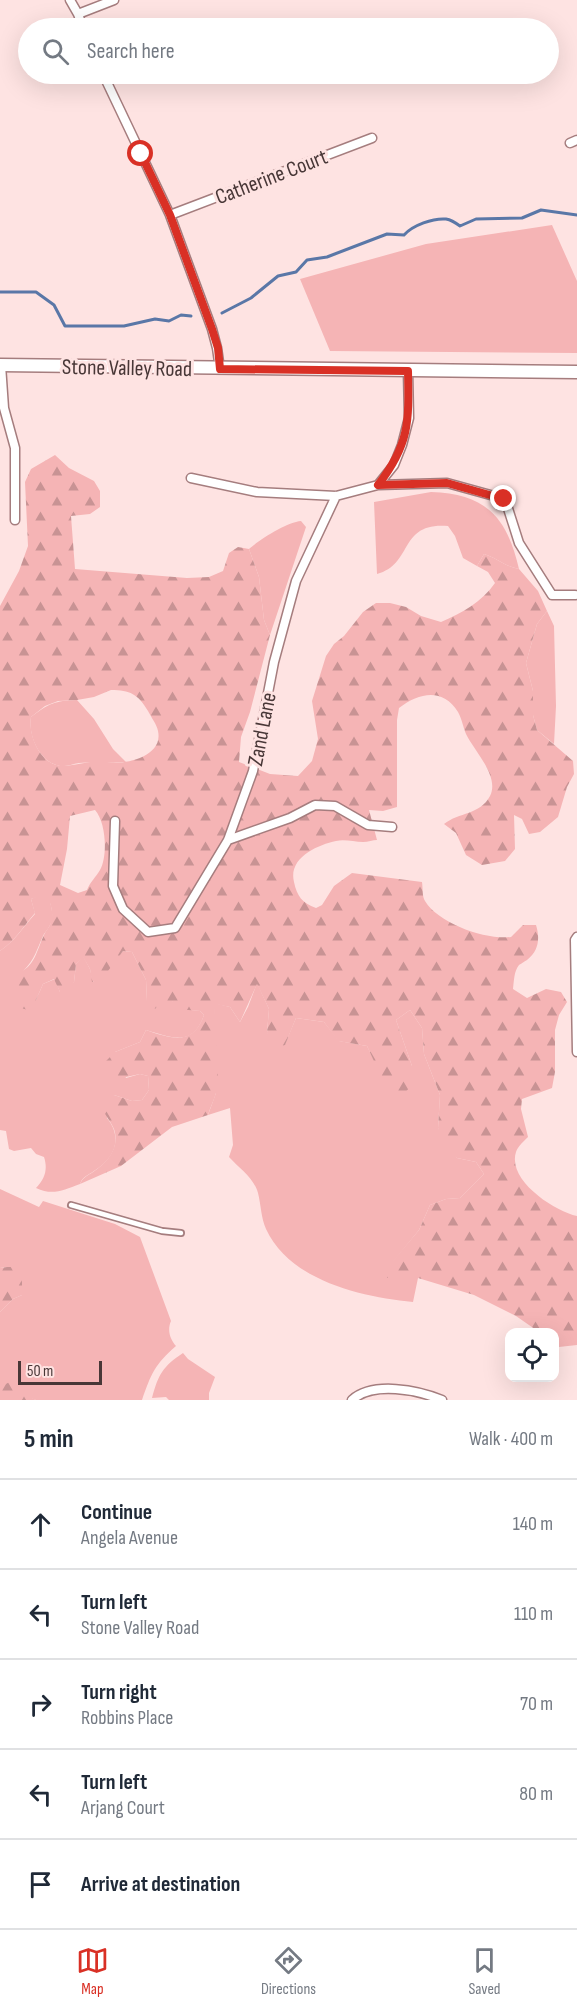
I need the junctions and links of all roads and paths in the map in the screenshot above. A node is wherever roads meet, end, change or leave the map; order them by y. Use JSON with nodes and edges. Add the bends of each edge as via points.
{"nodes":[{"id":1,"x":70,"y":0,"type":"edge"},
{"id":2,"x":114,"y":0,"type":"edge"},
{"id":3,"x":78,"y":14,"type":"junction"},
{"id":4,"x":79,"y":18,"type":"edge"},
{"id":5,"x":108,"y":84,"type":"edge"},
{"id":6,"x":372,"y":138,"type":"dead end"},
{"id":7,"x":170,"y":215,"type":"junction"},
{"id":8,"x":0,"y":365,"type":"edge"},
{"id":9,"x":220,"y":369,"type":"junction"},
{"id":10,"x":408,"y":371,"type":"junction"},
{"id":11,"x":577,"y":372,"type":"edge"},
{"id":12,"x":191,"y":478,"type":"dead end"},
{"id":13,"x":378,"y":485,"type":"junction"},
{"id":14,"x":336,"y":496,"type":"junction"},
{"id":15,"x":15,"y":519,"type":"dead end"},
{"id":16,"x":575,"y":595,"type":"dead end"},
{"id":17,"x":115,"y":821,"type":"dead end"},
{"id":18,"x":392,"y":827,"type":"dead end"},
{"id":19,"x":228,"y":840,"type":"junction"},
{"id":20,"x":577,"y":937,"type":"edge"},
{"id":21,"x":577,"y":1052,"type":"edge"},
{"id":22,"x":71,"y":1205,"type":"dead end"},
{"id":23,"x":180,"y":1233,"type":"dead end"},
{"id":24,"x":352,"y":1400,"type":"edge"},
{"id":25,"x":442,"y":1400,"type":"edge"}],
"edges":[{"from":1,"to":3,"type":"street"},
{"from":2,"to":3,"type":"street"},
{"from":3,"to":4,"type":"street"},
{"from":5,"to":7,"type":"street"},
{"from":6,"to":7,"type":"street","name":"Catherine Court"},
{"from":7,"to":9,"type":"street","via":[[212,329]]},
{"from":8,"to":9,"type":"street","name":"Stone Valley Road"},
{"from":8,"to":15,"type":"street","via":[[4,408],[15,448]]},
{"from":9,"to":10,"type":"street","name":"Stone Valley Road"},
{"from":10,"to":11,"type":"street","name":"Stone Valley Road"},
{"from":10,"to":13,"type":"street","via":[[409,418],[402,445],[394,465]]},
{"from":12,"to":14,"type":"street","via":[[257,492]]},
{"from":13,"to":14,"type":"street"},
{"from":13,"to":16,"type":"street","via":[[447,483],[504,499],[519,543],[552,595]]},
{"from":14,"to":19,"type":"street","name":"Zand Lane","via":[[296,581],[274,662],[253,771]]},
{"from":17,"to":19,"type":"street","name":"Zand Lane","via":[[113,886],[123,909],[148,932],[175,928]]},
{"from":18,"to":19,"type":"street","via":[[368,825],[335,807],[315,806]]},
{"from":20,"to":21,"type":"street"},
{"from":22,"to":23,"type":"lane"},
{"from":24,"to":25,"type":"street","via":[[360,1393],[378,1389],[413,1391]]}]}
